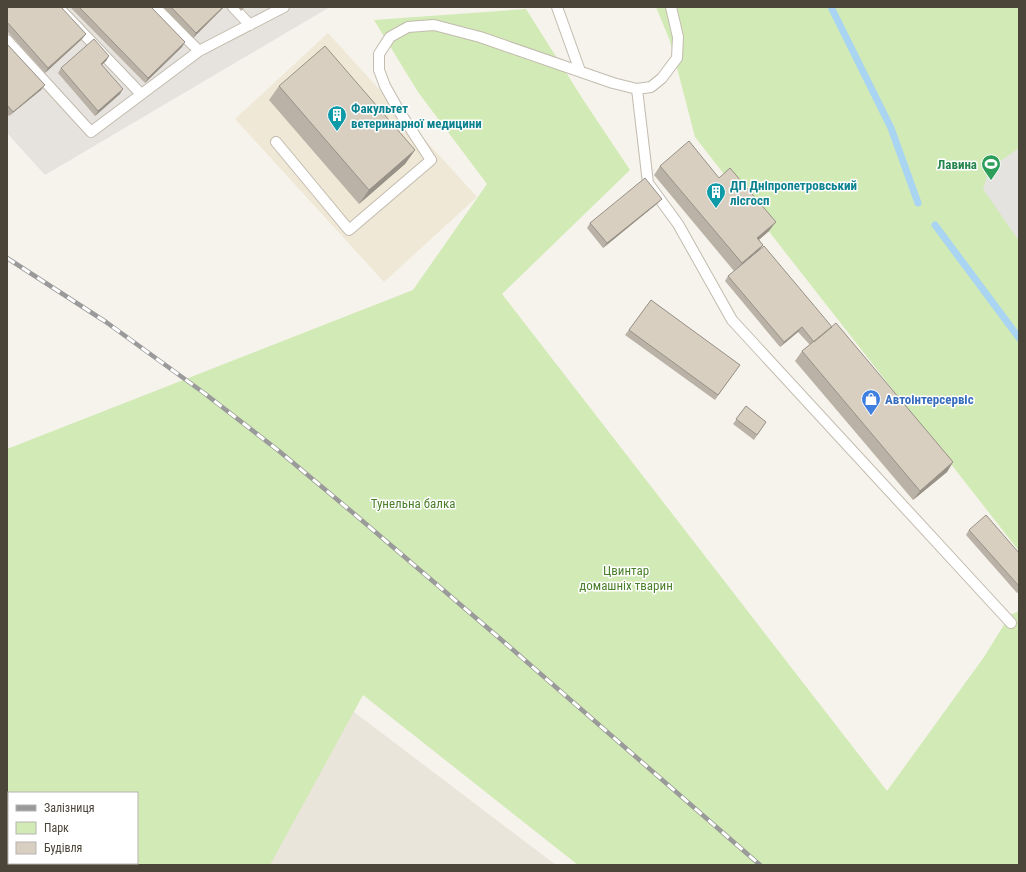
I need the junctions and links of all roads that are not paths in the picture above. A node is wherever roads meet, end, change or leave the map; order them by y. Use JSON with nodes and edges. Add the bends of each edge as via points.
{"nodes":[{"id":1,"x":58,"y":7,"type":"edge"},
{"id":2,"x":155,"y":7,"type":"edge"},
{"id":3,"x":233,"y":7,"type":"edge"},
{"id":4,"x":284,"y":7,"type":"edge"},
{"id":5,"x":557,"y":7,"type":"edge"},
{"id":6,"x":672,"y":7,"type":"edge"},
{"id":7,"x":250,"y":25,"type":"junction"},
{"id":8,"x":7,"y":40,"type":"edge"},
{"id":9,"x":198,"y":51,"type":"junction"},
{"id":10,"x":580,"y":71,"type":"junction"},
{"id":11,"x":637,"y":89,"type":"junction"},
{"id":12,"x":141,"y":94,"type":"junction"},
{"id":13,"x":276,"y":142,"type":"dead end"},
{"id":14,"x":1012,"y":623,"type":"dead end"}],
"edges":[{"from":1,"to":12,"type":"lane"},
{"from":2,"to":9,"type":"lane"},
{"from":3,"to":7,"type":"lane"},
{"from":4,"to":7,"type":"lane"},
{"from":5,"to":10,"type":"lane"},
{"from":6,"to":11,"type":"lane","via":[[678,37],[677,58],[662,78],[651,87]]},
{"from":7,"to":9,"type":"lane"},
{"from":8,"to":12,"type":"lane","via":[[91,132]]},
{"from":9,"to":12,"type":"lane"},
{"from":10,"to":11,"type":"lane"},
{"from":10,"to":13,"type":"lane","via":[[434,25],[408,27],[390,37],[379,54],[379,70],[399,111],[431,160],[349,230]]},
{"from":11,"to":14,"type":"lane","via":[[648,183],[678,224],[732,320]]}]}
